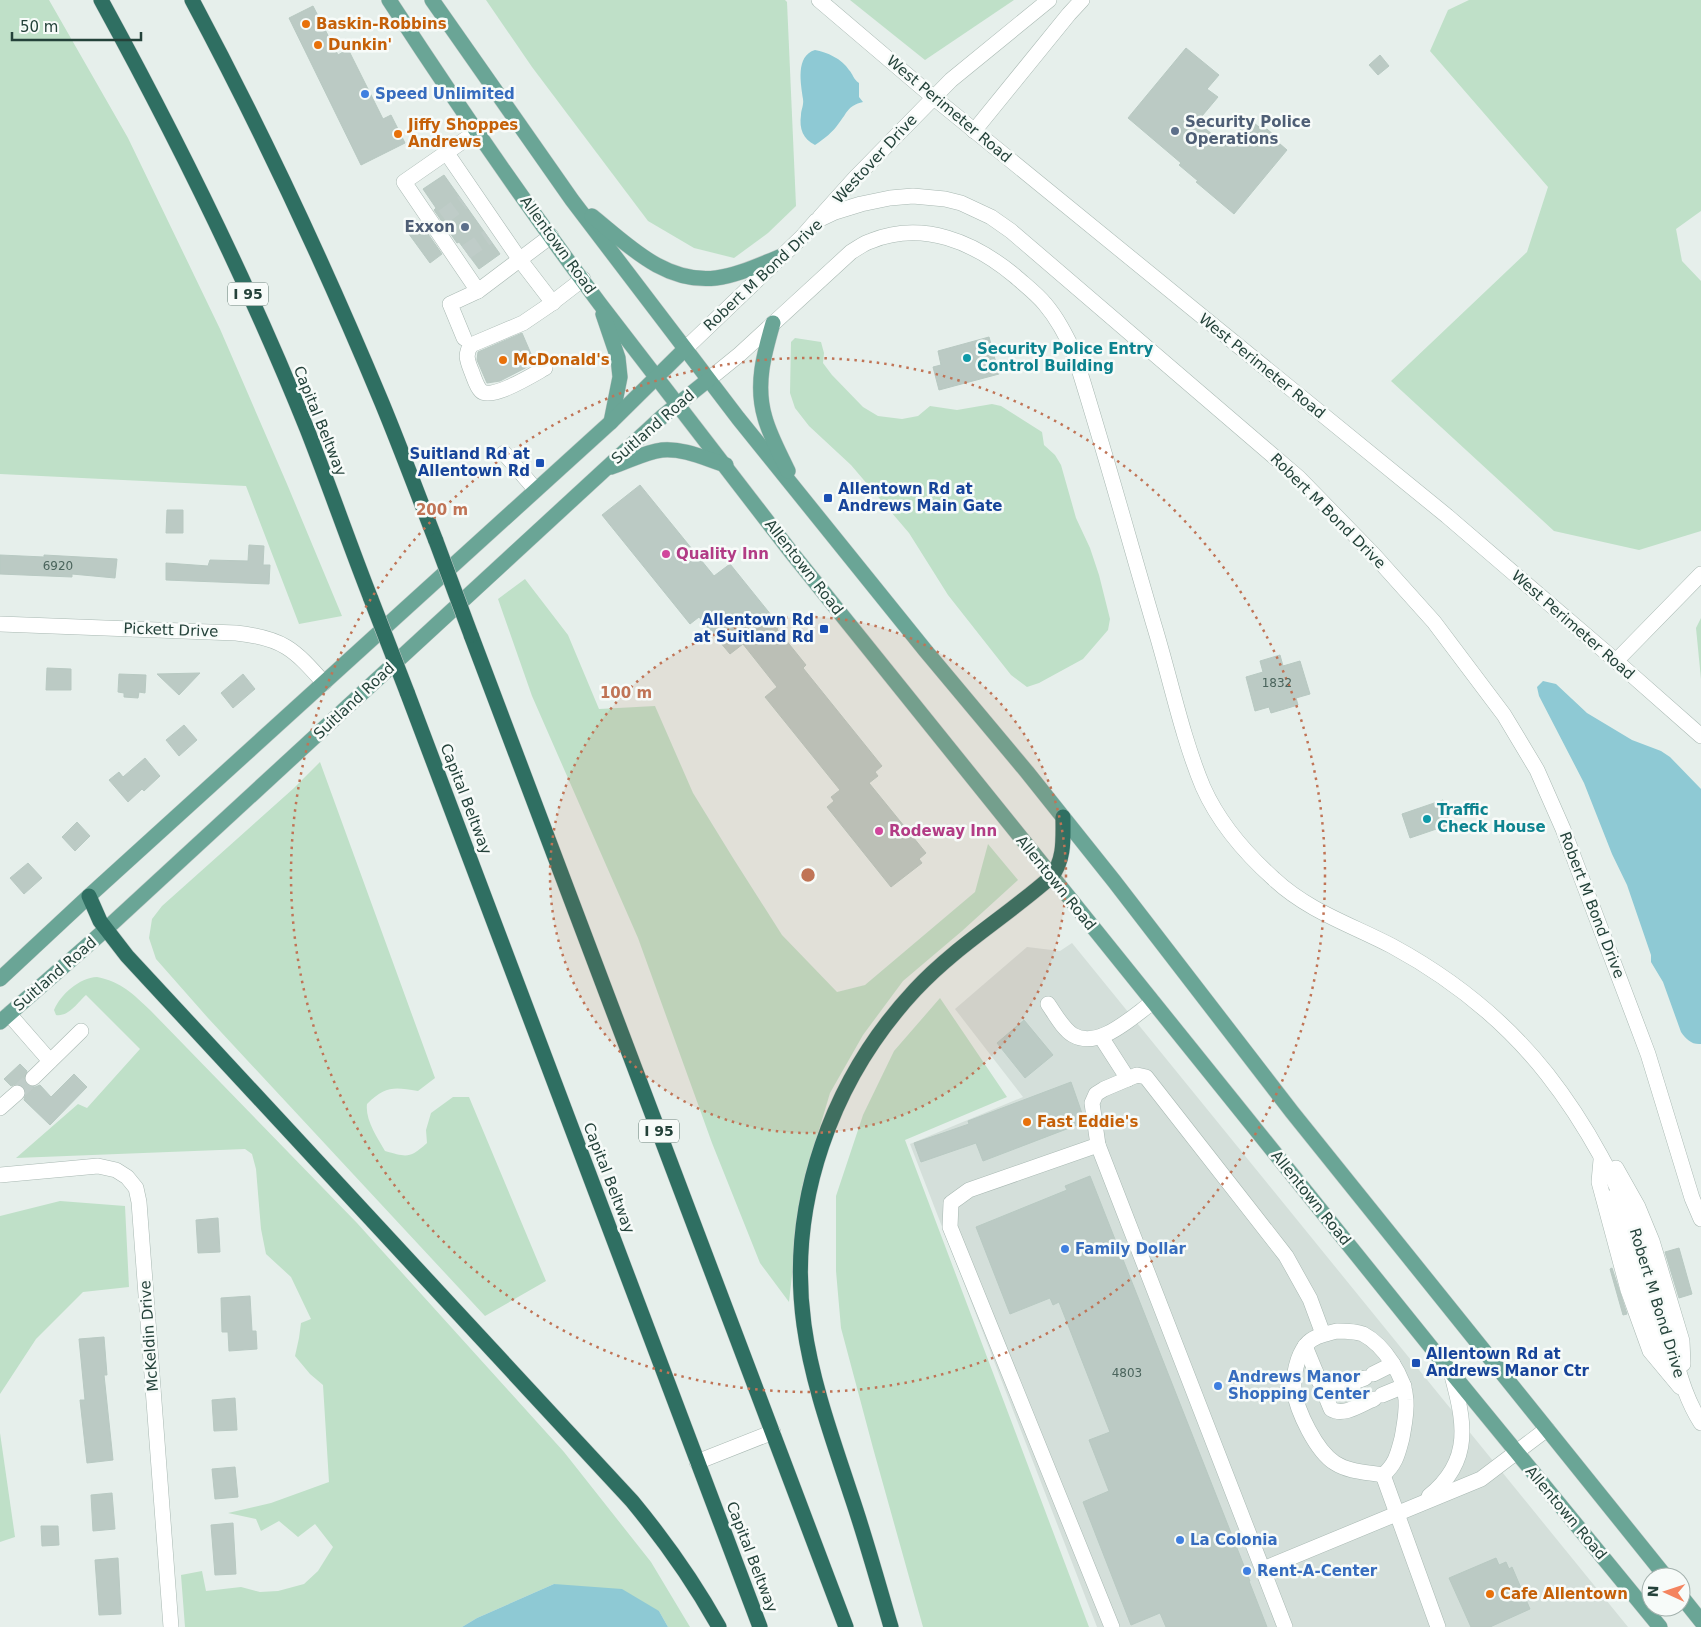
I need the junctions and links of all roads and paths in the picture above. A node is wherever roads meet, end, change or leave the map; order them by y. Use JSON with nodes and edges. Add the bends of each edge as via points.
{"nodes":[{"id":1,"x":101,"y":0,"type":"edge"},
{"id":2,"x":192,"y":0,"type":"edge"},
{"id":3,"x":389,"y":0,"type":"edge"},
{"id":4,"x":432,"y":0,"type":"edge"},
{"id":5,"x":819,"y":0,"type":"edge"},
{"id":6,"x":1049,"y":0,"type":"edge"},
{"id":7,"x":1082,"y":0,"type":"edge"},
{"id":8,"x":933,"y":97,"type":"junction"},
{"id":9,"x":974,"y":131,"type":"junction"},
{"id":10,"x":476,"y":132,"type":"junction"},
{"id":11,"x":446,"y":152,"type":"junction"},
{"id":12,"x":572,"y":200,"type":"junction"},
{"id":13,"x":816,"y":221,"type":"junction"},
{"id":14,"x":551,"y":236,"type":"junction"},
{"id":15,"x":782,"y":256,"type":"junction"},
{"id":16,"x":520,"y":260,"type":"junction"},
{"id":17,"x":583,"y":280,"type":"junction"},
{"id":18,"x":478,"y":291,"type":"junction"},
{"id":19,"x":600,"y":303,"type":"junction"},
{"id":20,"x":550,"y":305,"type":"junction"},
{"id":21,"x":773,"y":322,"type":"junction"},
{"id":22,"x":464,"y":338,"type":"dead end"},
{"id":23,"x":685,"y":349,"type":"junction"},
{"id":24,"x":545,"y":368,"type":"dead end"},
{"id":25,"x":657,"y":377,"type":"junction"},
{"id":26,"x":708,"y":380,"type":"junction"},
{"id":27,"x":678,"y":404,"type":"junction"},
{"id":28,"x":610,"y":422,"type":"junction"},
{"id":29,"x":504,"y":453,"type":"dead end"},
{"id":30,"x":726,"y":465,"type":"junction"},
{"id":31,"x":605,"y":470,"type":"junction"},
{"id":32,"x":535,"y":489,"type":"junction"},
{"id":33,"x":798,"y":493,"type":"junction"},
{"id":34,"x":1701,"y":574,"type":"edge"},
{"id":35,"x":0,"y":624,"type":"edge"},
{"id":36,"x":1616,"y":661,"type":"junction"},
{"id":37,"x":324,"y":683,"type":"junction"},
{"id":38,"x":1701,"y":736,"type":"edge"},
{"id":39,"x":1063,"y":817,"type":"junction"},
{"id":40,"x":1051,"y":877,"type":"junction"},
{"id":41,"x":89,"y":896,"type":"junction"},
{"id":42,"x":105,"y":930,"type":"junction"},
{"id":43,"x":0,"y":979,"type":"edge"},
{"id":44,"x":1153,"y":1002,"type":"junction"},
{"id":45,"x":1048,"y":1004,"type":"dead end"},
{"id":46,"x":5,"y":1018,"type":"edge"},
{"id":47,"x":81,"y":1031,"type":"dead end"},
{"id":48,"x":1101,"y":1037,"type":"junction"},
{"id":49,"x":50,"y":1061,"type":"junction"},
{"id":50,"x":33,"y":1078,"type":"tunnel mouth"},
{"id":51,"x":1128,"y":1079,"type":"junction"},
{"id":52,"x":17,"y":1093,"type":"tunnel mouth"},
{"id":53,"x":0,"y":1108,"type":"edge"},
{"id":54,"x":1098,"y":1145,"type":"junction"},
{"id":55,"x":1601,"y":1160,"type":"junction"},
{"id":56,"x":0,"y":1175,"type":"edge"},
{"id":57,"x":1701,"y":1219,"type":"edge"},
{"id":58,"x":1323,"y":1334,"type":"junction"},
{"id":59,"x":1305,"y":1346,"type":"junction"},
{"id":60,"x":1393,"y":1364,"type":"junction"},
{"id":61,"x":1451,"y":1372,"type":"junction"},
{"id":62,"x":1319,"y":1381,"type":"junction"},
{"id":63,"x":1404,"y":1386,"type":"junction"},
{"id":64,"x":1684,"y":1393,"type":"junction"},
{"id":65,"x":1700,"y":1421,"type":"edge"},
{"id":66,"x":1547,"y":1429,"type":"junction"},
{"id":67,"x":773,"y":1432,"type":"junction"},
{"id":68,"x":1517,"y":1453,"type":"junction"},
{"id":69,"x":697,"y":1462,"type":"junction"},
{"id":70,"x":1383,"y":1474,"type":"junction"},
{"id":71,"x":1418,"y":1505,"type":"junction"},
{"id":72,"x":1397,"y":1514,"type":"junction"},
{"id":73,"x":1658,"y":1567,"type":"edge"},
{"id":74,"x":1263,"y":1569,"type":"junction"},
{"id":75,"x":1691,"y":1608,"type":"edge"},
{"id":76,"x":1701,"y":1621,"type":"edge"},
{"id":77,"x":171,"y":1627,"type":"edge"},
{"id":78,"x":719,"y":1627,"type":"edge"},
{"id":79,"x":760,"y":1627,"type":"edge"},
{"id":80,"x":846,"y":1627,"type":"edge"},
{"id":81,"x":891,"y":1627,"type":"edge"},
{"id":82,"x":1112,"y":1627,"type":"edge"},
{"id":83,"x":1285,"y":1627,"type":"edge"},
{"id":84,"x":1438,"y":1627,"type":"edge"},
{"id":85,"x":1660,"y":1627,"type":"edge"}],
"edges":[{"from":1,"to":69,"type":"highway","name":"Capital Beltway","number":"I 95","bridge":true,"via":[[197,184],[307,429]]},
{"from":2,"to":67,"type":"highway","number":"I 95","bridge":true,"via":[[270,152],[382,404]]},
{"from":3,"to":10,"type":"main road","name":"Allentown Road"},
{"from":4,"to":12,"type":"main road"},
{"from":5,"to":8,"type":"street","name":"West Perimeter Road"},
{"from":6,"to":8,"type":"street","name":"Westover Drive"},
{"from":7,"to":9,"type":"street"},
{"from":8,"to":9,"type":"street","name":"West Perimeter Road"},
{"from":8,"to":13,"type":"street","name":"Westover Drive"},
{"from":9,"to":36,"type":"street","name":"West Perimeter Road","via":[[1447,516]]},
{"from":10,"to":11,"type":"street"},
{"from":10,"to":14,"type":"main road","name":"Allentown Road"},
{"from":11,"to":16,"type":"street","via":[[469,198],[493,233]]},
{"from":11,"to":18,"type":"street","via":[[404,182],[438,221],[461,255]]},
{"from":12,"to":15,"type":"main road","via":[[641,255],[678,275],[716,278]]},
{"from":12,"to":23,"type":"main road"},
{"from":13,"to":15,"type":"street","name":"Robert M Bond Drive"},
{"from":13,"to":57,"type":"street","name":"Robert M Bond Drive","via":[[861,204],[913,196],[961,203],[991,217],[1299,478],[1403,586],[1504,715],[1537,770],[1564,829],[1648,1054]]},
{"from":14,"to":16,"type":"street"},
{"from":14,"to":17,"type":"main road","name":"Allentown Road"},
{"from":15,"to":23,"type":"street","name":"Robert M Bond Drive"},
{"from":16,"to":18,"type":"street"},
{"from":16,"to":20,"type":"street"},
{"from":17,"to":19,"type":"main road","name":"Allentown Road"},
{"from":17,"to":20,"type":"street"},
{"from":18,"to":22,"type":"street","via":[[450,304]]},
{"from":19,"to":25,"type":"main road","name":"Allentown Road"},
{"from":19,"to":28,"type":"main road","via":[[620,368]]},
{"from":20,"to":24,"type":"street","via":[[523,323],[471,345],[466,357],[475,381],[486,394],[504,389]]},
{"from":21,"to":26,"type":"street","name":"Robert M Bond Drive"},
{"from":21,"to":33,"type":"main road","via":[[763,363],[760,398],[765,420]]},
{"from":21,"to":55,"type":"street","name":"Robert M Bond Drive","via":[[851,252],[870,241],[894,234],[938,234],[977,249],[996,260],[1045,304],[1073,350],[1188,743],[1204,787],[1234,839],[1292,894],[1333,919],[1392,946],[1488,1012],[1546,1073],[1587,1132]]},
{"from":23,"to":25,"type":"main road"},
{"from":23,"to":26,"type":"main road"},
{"from":25,"to":27,"type":"main road","name":"Allentown Road"},
{"from":25,"to":28,"type":"main road"},
{"from":26,"to":27,"type":"main road","name":"Suitland Road"},
{"from":26,"to":33,"type":"main road"},
{"from":27,"to":30,"type":"main road","name":"Allentown Road"},
{"from":27,"to":31,"type":"main road","name":"Suitland Road"},
{"from":28,"to":32,"type":"main road"},
{"from":29,"to":32,"type":"street"},
{"from":30,"to":31,"type":"main road","via":[[682,451],[661,450]]},
{"from":30,"to":40,"type":"main road","name":"Allentown Road","via":[[791,552]]},
{"from":31,"to":42,"type":"main road","name":"Suitland Road"},
{"from":32,"to":37,"type":"main road"},
{"from":33,"to":39,"type":"main road"},
{"from":34,"to":36,"type":"street"},
{"from":35,"to":37,"type":"street","name":"Pickett Drive","via":[[257,635],[290,648]]},
{"from":36,"to":38,"type":"street","name":"West Perimeter Road"},
{"from":37,"to":41,"type":"main road"},
{"from":39,"to":40,"type":"highway","via":[[1061,861]]},
{"from":39,"to":66,"type":"main road","via":[[1258,1070]]},
{"from":40,"to":44,"type":"main road","name":"Allentown Road"},
{"from":40,"to":81,"type":"highway","via":[[932,972],[880,1032],[837,1105],[818,1155],[806,1203],[802,1300],[808,1347]]},
{"from":41,"to":42,"type":"highway"},
{"from":41,"to":43,"type":"main road"},
{"from":42,"to":46,"type":"main road","name":"Suitland Road"},
{"from":42,"to":78,"type":"highway","via":[[622,1489],[678,1560]]},
{"from":44,"to":48,"type":"street"},
{"from":44,"to":61,"type":"main road","name":"Allentown Road"},
{"from":45,"to":48,"type":"street","via":[[1074,1035]]},
{"from":46,"to":49,"type":"street"},
{"from":47,"to":49,"type":"street"},
{"from":48,"to":51,"type":"street"},
{"from":49,"to":50,"type":"street"},
{"from":51,"to":54,"type":"street","via":[[1096,1094],[1092,1103]]},
{"from":51,"to":58,"type":"street","via":[[1137,1075],[1146,1077],[1286,1256],[1310,1299]]},
{"from":52,"to":53,"type":"street"},
{"from":54,"to":74,"type":"street"},
{"from":54,"to":82,"type":"street","via":[[969,1190],[951,1203],[950,1227]]},
{"from":55,"to":64,"type":"street","name":"Robert M Bond Drive","via":[[1629,1212]]},
{"from":55,"to":64,"type":"street","name":"Robert M Bond Drive","via":[[1599,1182],[1628,1290],[1650,1351]]},
{"from":56,"to":77,"type":"street","name":"McKeldin Drive","via":[[98,1166],[116,1170],[136,1188]]},
{"from":58,"to":59,"type":"street"},
{"from":58,"to":60,"type":"street","via":[[1337,1331],[1362,1334],[1375,1342]]},
{"from":59,"to":62,"type":"street"},
{"from":59,"to":70,"type":"street","via":[[1294,1374],[1294,1391],[1319,1448],[1334,1463],[1347,1469]]},
{"from":60,"to":62,"type":"street","via":[[1336,1389],[1329,1389]]},
{"from":60,"to":63,"type":"street"},
{"from":61,"to":68,"type":"main road","name":"Allentown Road"},
{"from":61,"to":71,"type":"street","via":[[1463,1422],[1460,1450],[1444,1482]]},
{"from":62,"to":63,"type":"street","via":[[1331,1409],[1335,1411],[1345,1411]]},
{"from":63,"to":70,"type":"street","via":[[1406,1413],[1398,1455],[1392,1468]]},
{"from":64,"to":65,"type":"street","name":"Robert M Bond Drive"},
{"from":66,"to":68,"type":"street"},
{"from":66,"to":73,"type":"main road"},
{"from":67,"to":69,"type":"street"},
{"from":67,"to":80,"type":"highway","number":"I 95"},
{"from":68,"to":71,"type":"street","via":[[1481,1479]]},
{"from":68,"to":85,"type":"main road","name":"Allentown Road"},
{"from":69,"to":79,"type":"highway","name":"Capital Beltway","number":"I 95"},
{"from":70,"to":72,"type":"street"},
{"from":71,"to":72,"type":"street"},
{"from":72,"to":74,"type":"street"},
{"from":72,"to":84,"type":"street"},
{"from":74,"to":83,"type":"street"},
{"from":75,"to":76,"type":"main road"}]}
